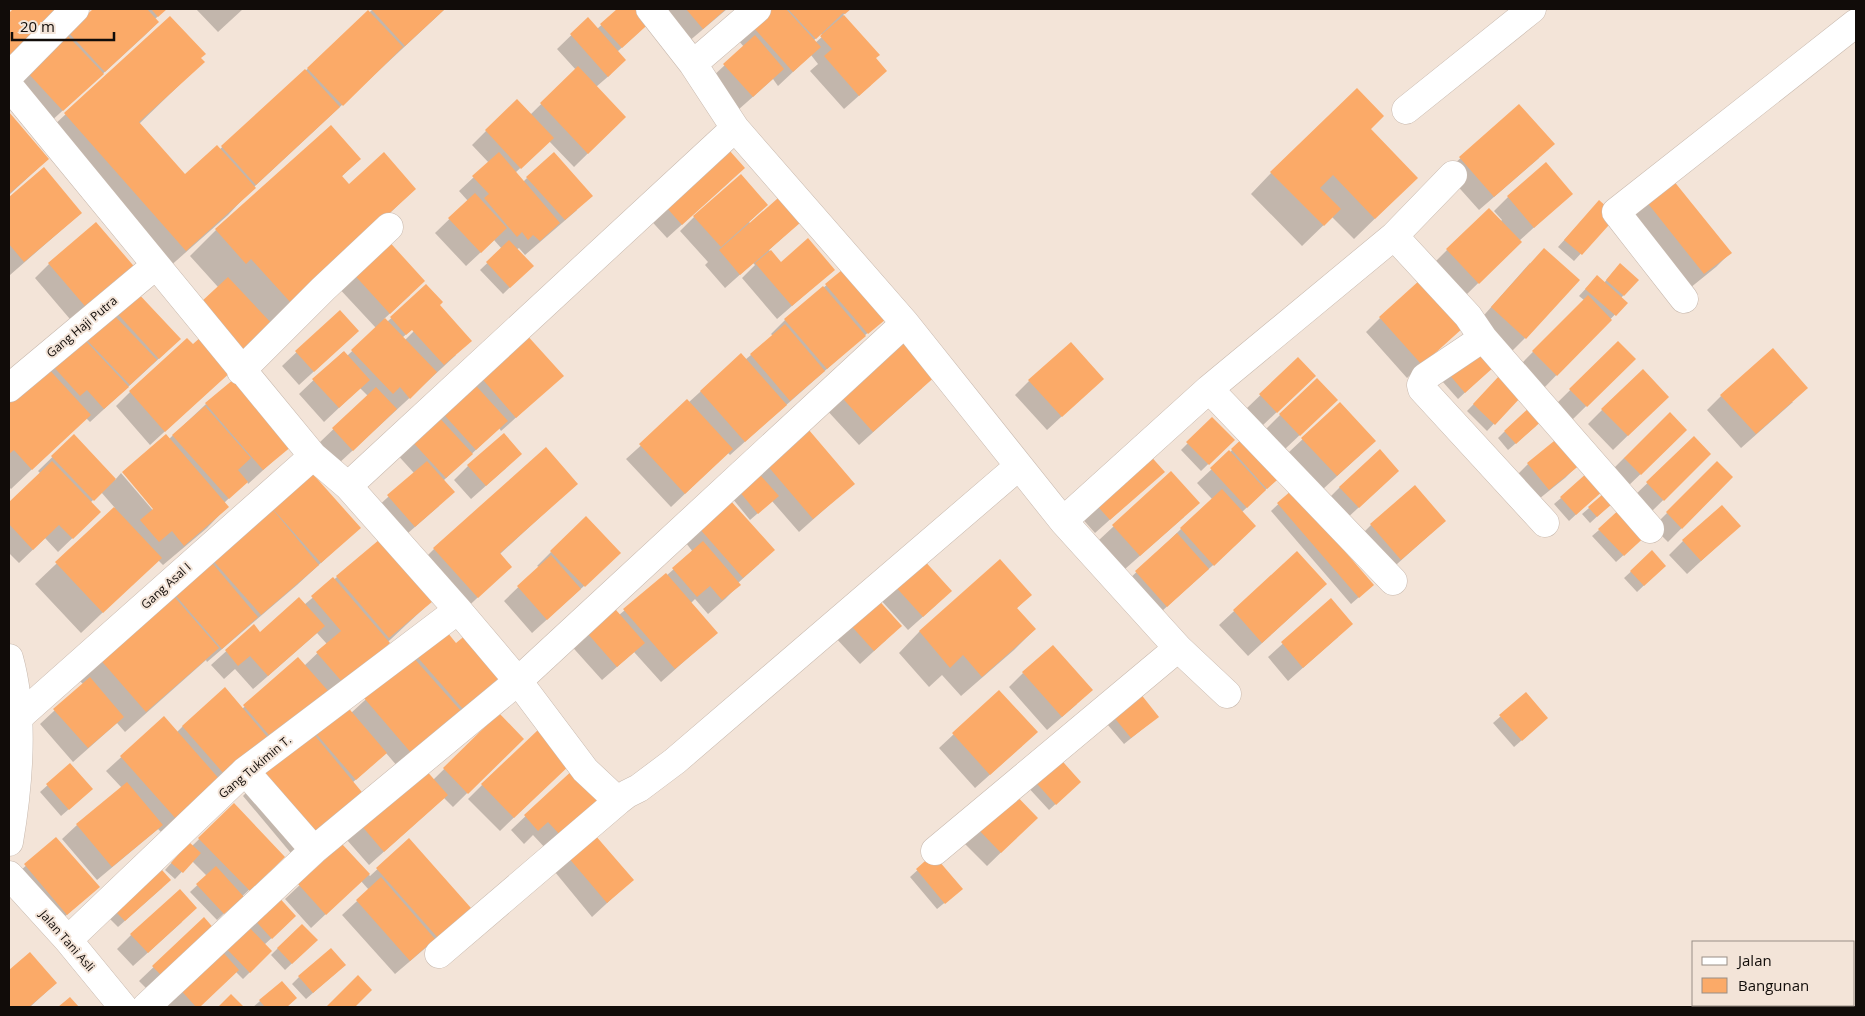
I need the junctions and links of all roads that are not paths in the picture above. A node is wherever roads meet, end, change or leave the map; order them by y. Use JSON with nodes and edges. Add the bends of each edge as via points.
{"nodes":[{"id":1,"x":75,"y":9,"type":"edge"},
{"id":2,"x":650,"y":9,"type":"edge"},
{"id":3,"x":757,"y":9,"type":"edge"},
{"id":4,"x":1532,"y":9,"type":"edge"},
{"id":5,"x":1856,"y":23,"type":"edge"},
{"id":6,"x":693,"y":64,"type":"junction"},
{"id":7,"x":9,"y":76,"type":"edge"},
{"id":8,"x":9,"y":86,"type":"edge"},
{"id":9,"x":1406,"y":110,"type":"dead end"},
{"id":10,"x":735,"y":128,"type":"junction"},
{"id":11,"x":1453,"y":176,"type":"dead end"},
{"id":12,"x":389,"y":227,"type":"dead end"},
{"id":13,"x":1394,"y":236,"type":"junction"},
{"id":14,"x":155,"y":266,"type":"junction"},
{"id":15,"x":1684,"y":299,"type":"dead end"},
{"id":16,"x":905,"y":324,"type":"junction"},
{"id":17,"x":1483,"y":338,"type":"junction"},
{"id":18,"x":241,"y":371,"type":"junction"},
{"id":19,"x":9,"y":388,"type":"edge"},
{"id":20,"x":1209,"y":389,"type":"junction"},
{"id":21,"x":313,"y":456,"type":"junction"},
{"id":22,"x":1019,"y":466,"type":"junction"},
{"id":23,"x":348,"y":486,"type":"junction"},
{"id":24,"x":1063,"y":521,"type":"junction"},
{"id":25,"x":1545,"y":523,"type":"dead end"},
{"id":26,"x":1650,"y":529,"type":"dead end"},
{"id":27,"x":1393,"y":581,"type":"dead end"},
{"id":28,"x":458,"y":610,"type":"junction"},
{"id":29,"x":1178,"y":648,"type":"junction"},
{"id":30,"x":9,"y":658,"type":"edge"},
{"id":31,"x":518,"y":681,"type":"junction"},
{"id":32,"x":1227,"y":694,"type":"dead end"},
{"id":33,"x":19,"y":717,"type":"junction"},
{"id":34,"x":245,"y":772,"type":"junction"},
{"id":35,"x":12,"y":791,"type":"edge"},
{"id":36,"x":618,"y":801,"type":"junction"},
{"id":37,"x":9,"y":842,"type":"edge"},
{"id":38,"x":314,"y":850,"type":"junction"},
{"id":39,"x":935,"y":851,"type":"dead end"},
{"id":40,"x":9,"y":875,"type":"edge"},
{"id":41,"x":68,"y":940,"type":"junction"},
{"id":42,"x":439,"y":954,"type":"dead end"},
{"id":43,"x":123,"y":1007,"type":"edge"},
{"id":44,"x":146,"y":1007,"type":"edge"}],
"edges":[{"from":1,"to":7,"type":"street"},
{"from":2,"to":6,"type":"street"},
{"from":3,"to":6,"type":"street"},
{"from":4,"to":9,"type":"street"},
{"from":5,"to":15,"type":"street","via":[[1616,212]]},
{"from":6,"to":10,"type":"street"},
{"from":8,"to":14,"type":"street"},
{"from":10,"to":16,"type":"street"},
{"from":10,"to":23,"type":"street"},
{"from":11,"to":13,"type":"street"},
{"from":12,"to":18,"type":"street"},
{"from":13,"to":17,"type":"street","via":[[1468,316]]},
{"from":13,"to":20,"type":"street"},
{"from":14,"to":18,"type":"street"},
{"from":14,"to":19,"type":"street","name":"Gang Haji Putra"},
{"from":16,"to":22,"type":"street"},
{"from":16,"to":31,"type":"street"},
{"from":17,"to":25,"type":"street","via":[[1424,377],[1422,389]]},
{"from":17,"to":26,"type":"street"},
{"from":18,"to":21,"type":"street"},
{"from":20,"to":24,"type":"street"},
{"from":20,"to":27,"type":"street"},
{"from":21,"to":23,"type":"street"},
{"from":21,"to":33,"type":"street","name":"Gang Asal I"},
{"from":22,"to":24,"type":"street"},
{"from":22,"to":36,"type":"street","via":[[675,761]]},
{"from":23,"to":28,"type":"street"},
{"from":24,"to":29,"type":"street"},
{"from":28,"to":31,"type":"street"},
{"from":28,"to":34,"type":"street","name":"Gang Tukimin T."},
{"from":29,"to":32,"type":"street"},
{"from":29,"to":39,"type":"street"},
{"from":30,"to":33,"type":"street"},
{"from":31,"to":36,"type":"street","via":[[585,770]]},
{"from":31,"to":38,"type":"street"},
{"from":33,"to":35,"type":"street"},
{"from":34,"to":38,"type":"street"},
{"from":34,"to":41,"type":"street","name":"Gang Tukimin T."},
{"from":35,"to":37,"type":"street"},
{"from":36,"to":42,"type":"street"},
{"from":38,"to":44,"type":"street"},
{"from":40,"to":41,"type":"street","name":"Jalan Tani Asli"},
{"from":41,"to":43,"type":"street","name":"Jalan Tani Asli"}]}
